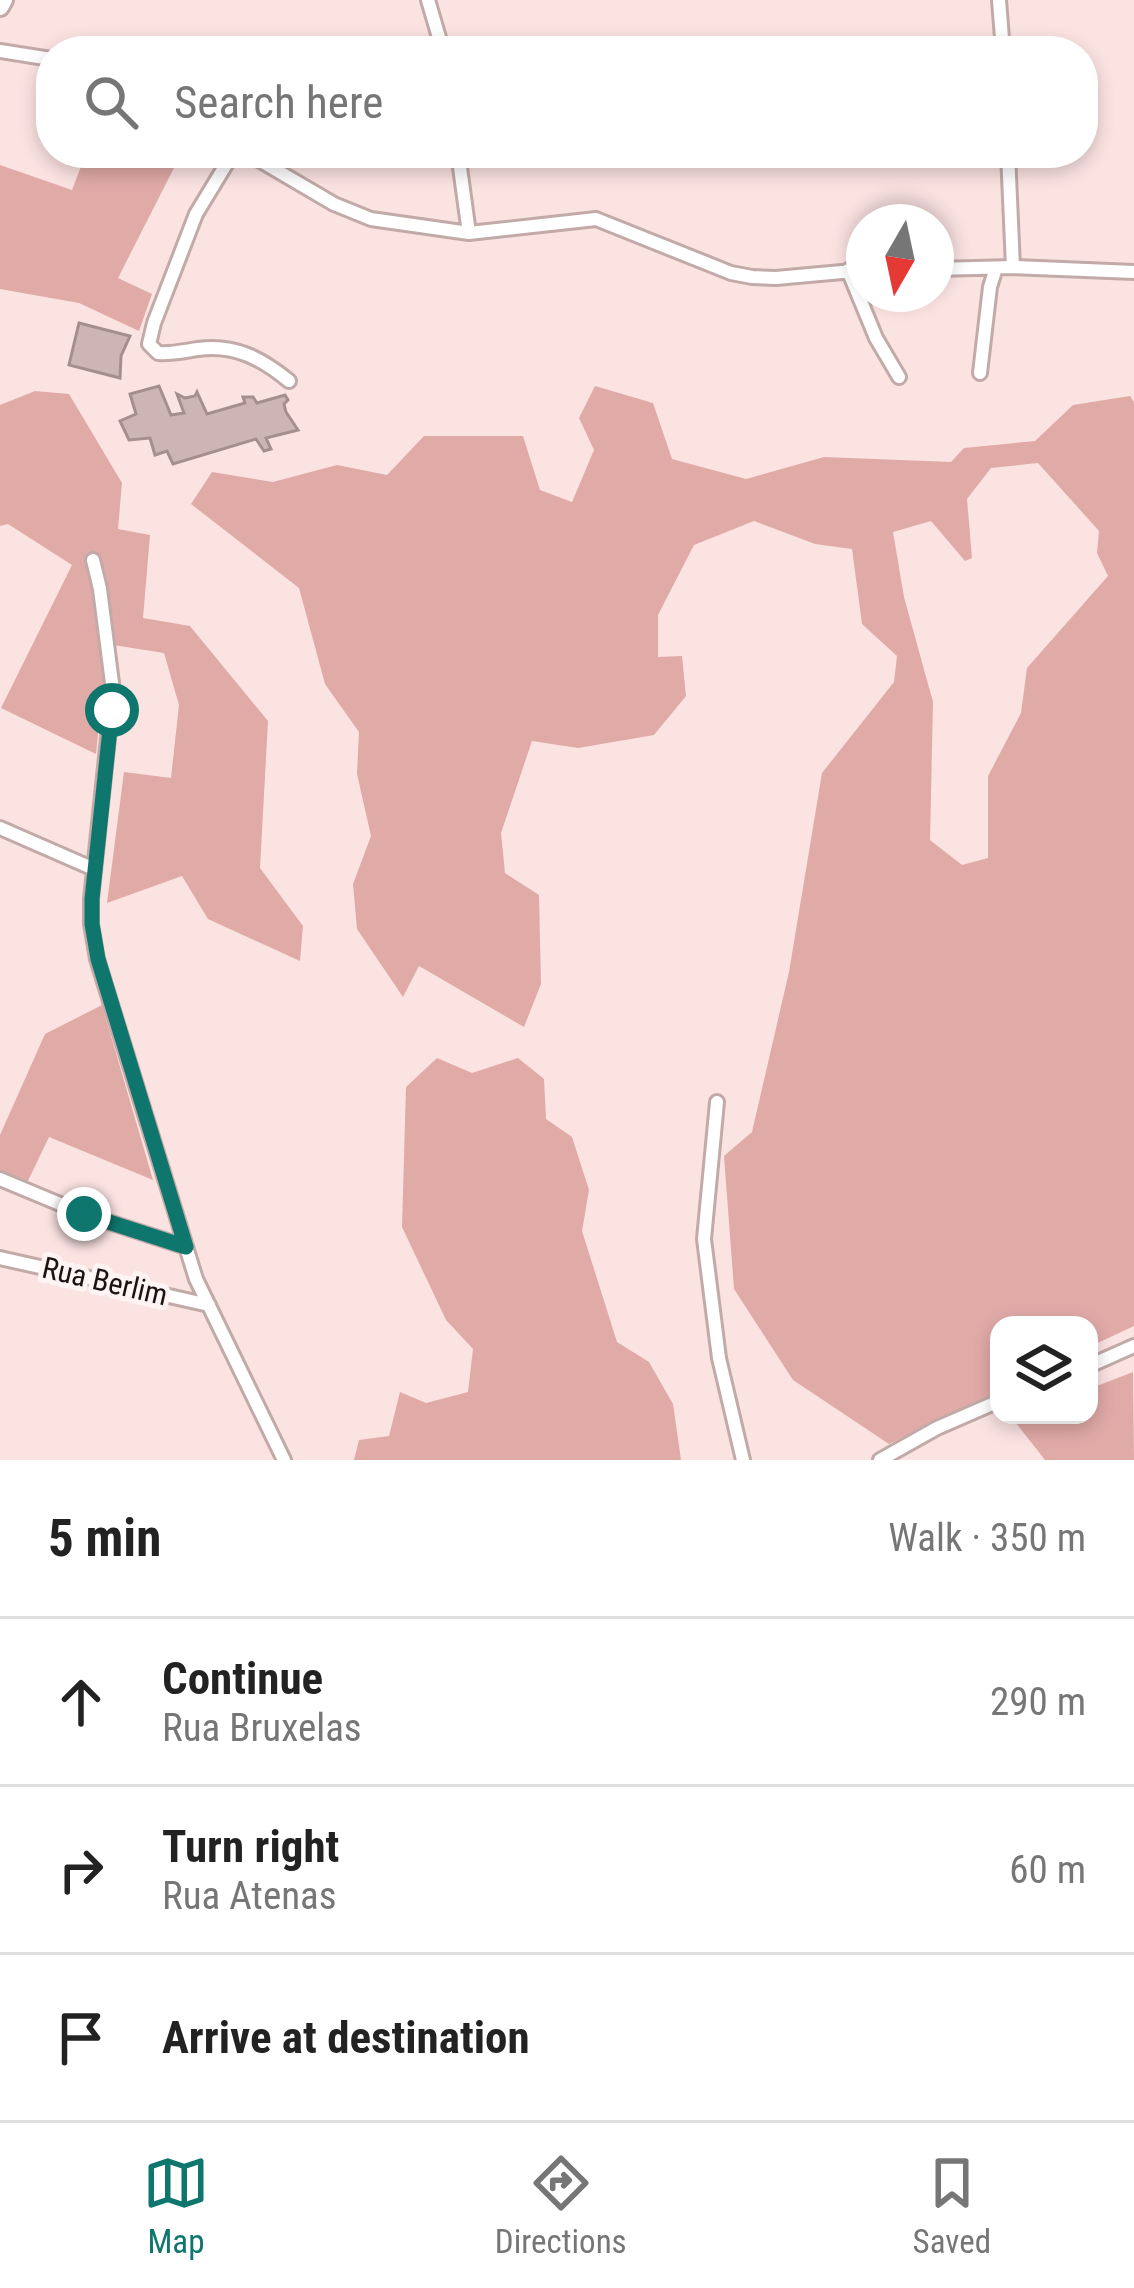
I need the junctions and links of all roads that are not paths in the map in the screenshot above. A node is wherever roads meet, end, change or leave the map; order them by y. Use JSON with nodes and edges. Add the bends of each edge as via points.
{"nodes":[{"id":1,"x":428,"y":0,"type":"edge"},
{"id":2,"x":999,"y":0,"type":"edge"},
{"id":3,"x":439,"y":36,"type":"edge"},
{"id":4,"x":1002,"y":36,"type":"edge"},
{"id":5,"x":0,"y":51,"type":"edge"},
{"id":6,"x":36,"y":57,"type":"edge"},
{"id":7,"x":224,"y":168,"type":"edge"},
{"id":8,"x":273,"y":168,"type":"edge"},
{"id":9,"x":460,"y":168,"type":"edge"},
{"id":10,"x":1009,"y":168,"type":"edge"},
{"id":11,"x":469,"y":233,"type":"junction"},
{"id":12,"x":1013,"y":267,"type":"junction"},
{"id":13,"x":996,"y":268,"type":"junction"},
{"id":14,"x":954,"y":269,"type":"edge"},
{"id":15,"x":846,"y":270,"type":"edge"},
{"id":16,"x":1134,"y":272,"type":"edge"},
{"id":17,"x":865,"y":312,"type":"edge"},
{"id":18,"x":980,"y":373,"type":"dead end"},
{"id":19,"x":898,"y":377,"type":"dead end"},
{"id":20,"x":289,"y":381,"type":"dead end"},
{"id":21,"x":92,"y":560,"type":"dead end"},
{"id":22,"x":0,"y":828,"type":"edge"},
{"id":23,"x":94,"y":869,"type":"junction"},
{"id":24,"x":717,"y":1102,"type":"dead end"},
{"id":25,"x":0,"y":1179,"type":"edge"},
{"id":26,"x":186,"y":1247,"type":"junction"},
{"id":27,"x":0,"y":1258,"type":"edge"},
{"id":28,"x":209,"y":1305,"type":"junction"},
{"id":29,"x":1134,"y":1346,"type":"edge"},
{"id":30,"x":1098,"y":1362,"type":"edge"},
{"id":31,"x":990,"y":1405,"type":"edge"},
{"id":32,"x":284,"y":1460,"type":"edge"},
{"id":33,"x":743,"y":1460,"type":"edge"},
{"id":34,"x":880,"y":1460,"type":"edge"}],
"edges":[{"from":1,"to":3,"type":"street"},
{"from":2,"to":4,"type":"street"},
{"from":5,"to":6,"type":"street"},
{"from":7,"to":20,"type":"street","via":[[196,214],[149,344],[171,354],[231,348]]},
{"from":8,"to":11,"type":"street","via":[[370,219]]},
{"from":9,"to":11,"type":"street"},
{"from":10,"to":12,"type":"street"},
{"from":11,"to":15,"type":"street","via":[[596,219],[731,273]]},
{"from":12,"to":13,"type":"street"},
{"from":12,"to":16,"type":"street"},
{"from":13,"to":14,"type":"street"},
{"from":13,"to":18,"type":"street"},
{"from":17,"to":19,"type":"street"},
{"from":21,"to":23,"type":"street","via":[[112,691]]},
{"from":22,"to":23,"type":"street"},
{"from":23,"to":26,"type":"street","via":[[98,959]]},
{"from":24,"to":33,"type":"street","via":[[704,1239]]},
{"from":25,"to":26,"type":"street"},
{"from":26,"to":28,"type":"street"},
{"from":27,"to":28,"type":"street","name":"Rua Berlim"},
{"from":28,"to":32,"type":"street"},
{"from":29,"to":30,"type":"street"},
{"from":31,"to":34,"type":"street"}]}
